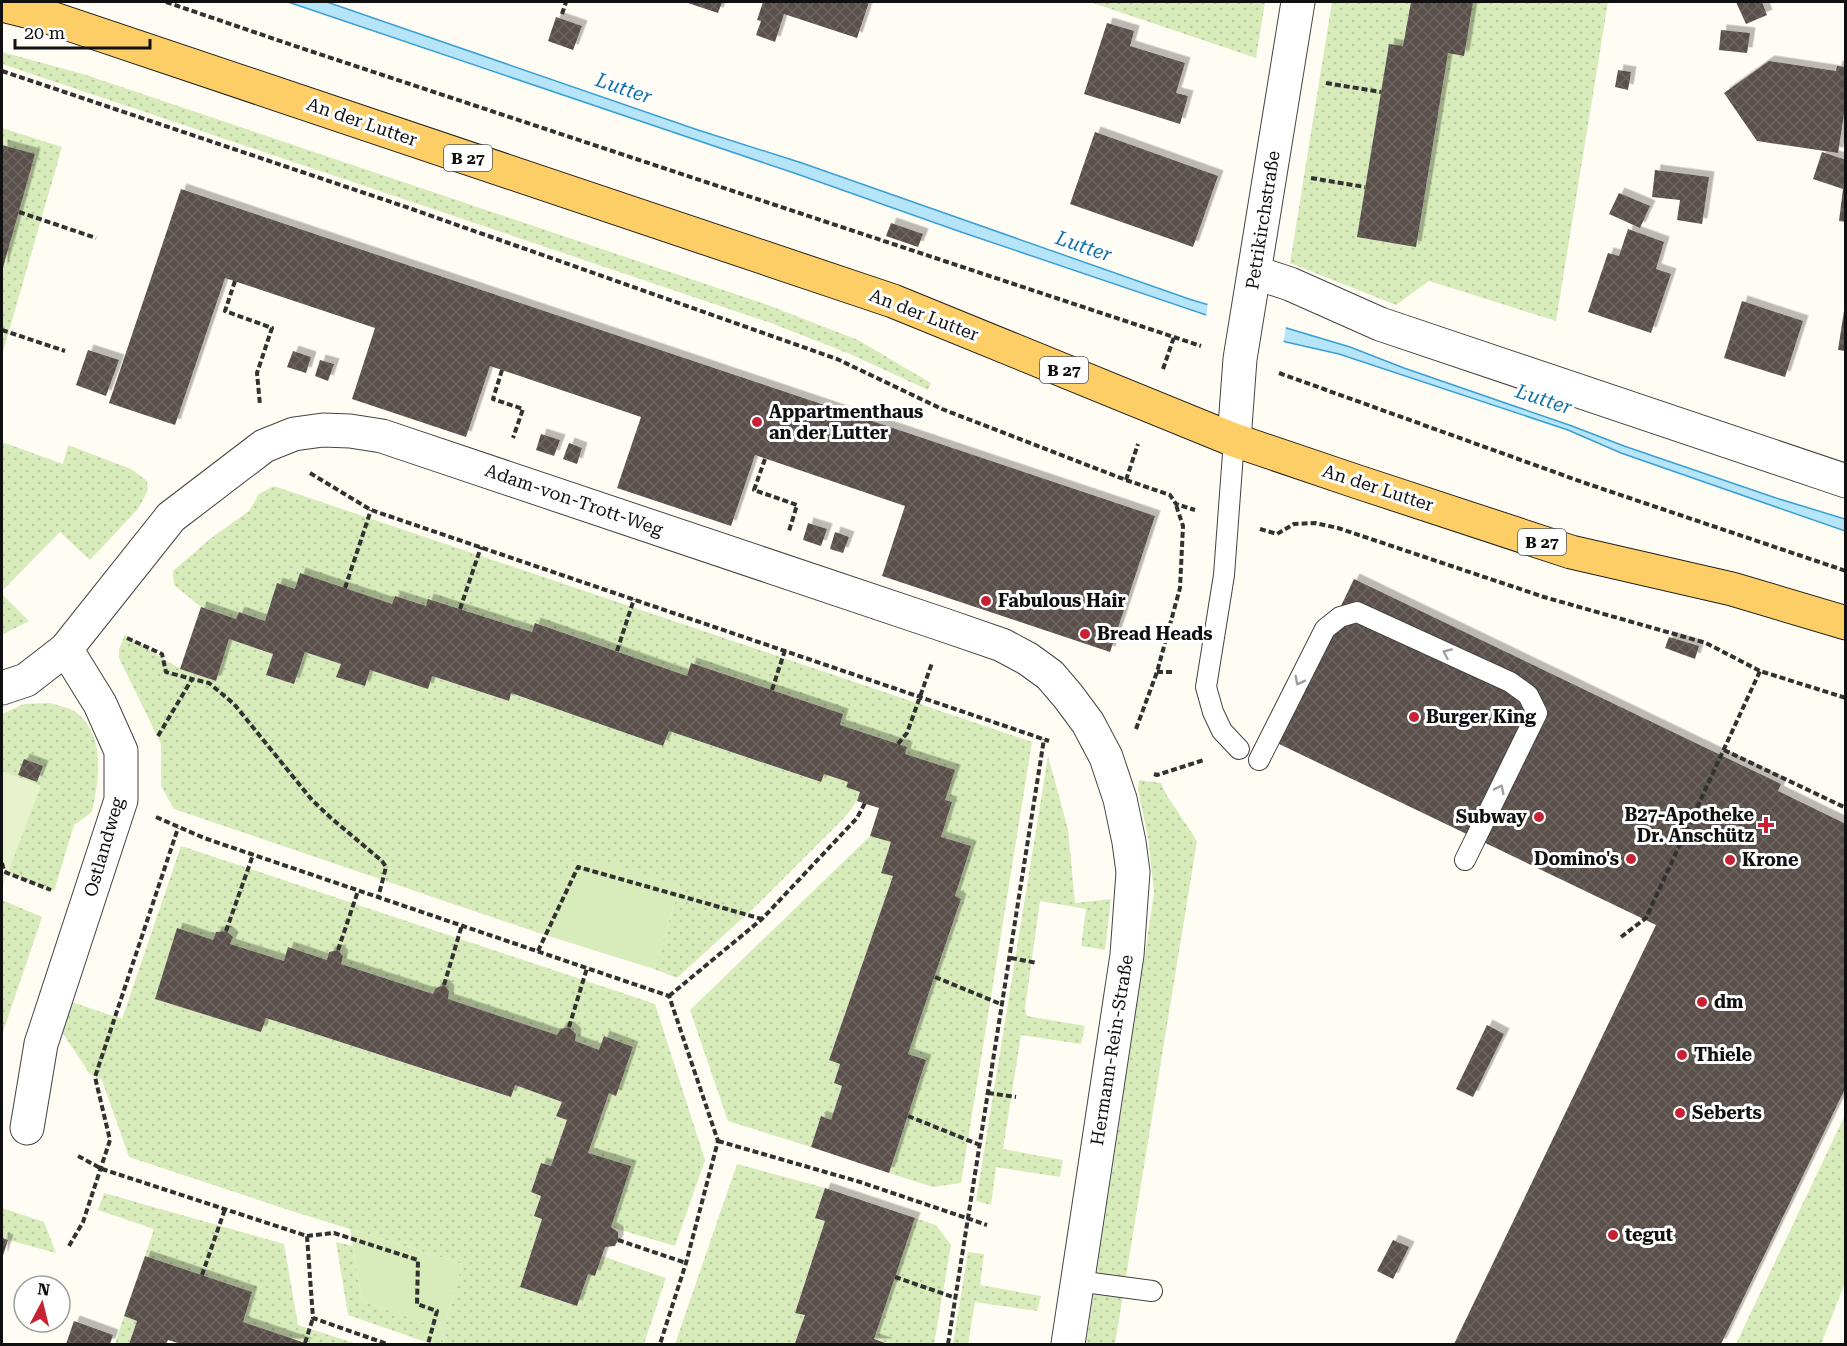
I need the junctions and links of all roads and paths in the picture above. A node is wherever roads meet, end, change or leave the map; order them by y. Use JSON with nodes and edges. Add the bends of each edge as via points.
{"nodes":[{"id":1,"x":166,"y":2,"type":"edge"},
{"id":2,"x":566,"y":2,"type":"edge"},
{"id":3,"x":1298,"y":2,"type":"edge"},
{"id":4,"x":2,"y":5,"type":"edge"},
{"id":5,"x":562,"y":14,"type":"dead end"},
{"id":6,"x":2,"y":71,"type":"edge"},
{"id":7,"x":1286,"y":77,"type":"junction"},
{"id":8,"x":1381,"y":92,"type":"dead end"},
{"id":9,"x":1271,"y":172,"type":"junction"},
{"id":10,"x":1365,"y":187,"type":"dead end"},
{"id":11,"x":19,"y":212,"type":"dead end"},
{"id":12,"x":96,"y":238,"type":"dead end"},
{"id":13,"x":1253,"y":280,"type":"junction"},
{"id":14,"x":235,"y":281,"type":"dead end"},
{"id":15,"x":2,"y":330,"type":"edge"},
{"id":16,"x":65,"y":351,"type":"dead end"},
{"id":17,"x":1241,"y":353,"type":"junction"},
{"id":18,"x":502,"y":370,"type":"dead end"},
{"id":19,"x":257,"y":373,"type":"dead end"},
{"id":20,"x":512,"y":440,"type":"dead end"},
{"id":21,"x":1234,"y":440,"type":"junction"},
{"id":22,"x":264,"y":446,"type":"junction"},
{"id":23,"x":765,"y":459,"type":"dead end"},
{"id":24,"x":1845,"y":481,"type":"edge"},
{"id":25,"x":1176,"y":504,"type":"junction"},
{"id":26,"x":372,"y":510,"type":"junction"},
{"id":27,"x":1228,"y":520,"type":"junction"},
{"id":28,"x":788,"y":534,"type":"dead end"},
{"id":29,"x":481,"y":547,"type":"junction"},
{"id":30,"x":1845,"y":570,"type":"edge"},
{"id":31,"x":345,"y":588,"type":"dead end"},
{"id":32,"x":634,"y":599,"type":"junction"},
{"id":33,"x":460,"y":609,"type":"dead end"},
{"id":34,"x":88,"y":620,"type":"junction"},
{"id":35,"x":1845,"y":623,"type":"edge"},
{"id":36,"x":944,"y":625,"type":"junction"},
{"id":37,"x":66,"y":649,"type":"junction"},
{"id":38,"x":785,"y":650,"type":"junction"},
{"id":39,"x":617,"y":651,"type":"dead end"},
{"id":40,"x":1760,"y":670,"type":"junction"},
{"id":41,"x":192,"y":679,"type":"junction"},
{"id":42,"x":2,"y":688,"type":"edge"},
{"id":43,"x":772,"y":690,"type":"dead end"},
{"id":44,"x":920,"y":697,"type":"junction"},
{"id":45,"x":1845,"y":698,"type":"edge"},
{"id":46,"x":1044,"y":739,"type":"junction"},
{"id":47,"x":897,"y":744,"type":"dead end"},
{"id":48,"x":1239,"y":749,"type":"joint"},
{"id":49,"x":1724,"y":750,"type":"junction"},
{"id":50,"x":121,"y":751,"type":"junction"},
{"id":51,"x":1106,"y":757,"type":"junction"},
{"id":52,"x":1259,"y":760,"type":"dead end"},
{"id":53,"x":1157,"y":775,"type":"dead end"},
{"id":54,"x":121,"y":800,"type":"junction"},
{"id":55,"x":865,"y":803,"type":"dead end"},
{"id":56,"x":1845,"y":808,"type":"edge"},
{"id":57,"x":178,"y":828,"type":"junction"},
{"id":58,"x":253,"y":855,"type":"junction"},
{"id":59,"x":1465,"y":860,"type":"dead end"},
{"id":60,"x":2,"y":863,"type":"edge"},
{"id":61,"x":358,"y":891,"type":"junction"},
{"id":62,"x":378,"y":898,"type":"junction"},
{"id":63,"x":87,"y":904,"type":"junction"},
{"id":64,"x":762,"y":919,"type":"junction"},
{"id":65,"x":462,"y":925,"type":"junction"},
{"id":66,"x":226,"y":930,"type":"dead end"},
{"id":67,"x":1621,"y":937,"type":"dead end"},
{"id":68,"x":338,"y":950,"type":"dead end"},
{"id":69,"x":538,"y":951,"type":"junction"},
{"id":70,"x":1011,"y":958,"type":"junction"},
{"id":71,"x":1037,"y":963,"type":"dead end"},
{"id":72,"x":587,"y":968,"type":"junction"},
{"id":73,"x":935,"y":976,"type":"dead end"},
{"id":74,"x":444,"y":986,"type":"dead end"},
{"id":75,"x":669,"y":996,"type":"junction"},
{"id":76,"x":1003,"y":1005,"type":"junction"},
{"id":77,"x":569,"y":1027,"type":"dead end"},
{"id":78,"x":988,"y":1093,"type":"junction"},
{"id":79,"x":1016,"y":1097,"type":"dead end"},
{"id":80,"x":908,"y":1116,"type":"dead end"},
{"id":81,"x":27,"y":1128,"type":"dead end"},
{"id":82,"x":718,"y":1141,"type":"junction"},
{"id":83,"x":980,"y":1146,"type":"junction"},
{"id":84,"x":78,"y":1156,"type":"dead end"},
{"id":85,"x":102,"y":1169,"type":"junction"},
{"id":86,"x":225,"y":1209,"type":"junction"},
{"id":87,"x":968,"y":1220,"type":"junction"},
{"id":88,"x":987,"y":1225,"type":"dead end"},
{"id":89,"x":307,"y":1236,"type":"junction"},
{"id":90,"x":618,"y":1240,"type":"dead end"},
{"id":91,"x":69,"y":1246,"type":"dead end"},
{"id":92,"x":686,"y":1263,"type":"junction"},
{"id":93,"x":202,"y":1275,"type":"dead end"},
{"id":94,"x":895,"y":1277,"type":"dead end"},
{"id":95,"x":1077,"y":1281,"type":"junction"},
{"id":96,"x":1152,"y":1291,"type":"dead end"},
{"id":97,"x":956,"y":1298,"type":"junction"},
{"id":98,"x":313,"y":1318,"type":"junction"},
{"id":99,"x":305,"y":1343,"type":"edge"},
{"id":100,"x":387,"y":1344,"type":"edge"},
{"id":101,"x":428,"y":1344,"type":"edge"},
{"id":102,"x":660,"y":1344,"type":"edge"},
{"id":103,"x":948,"y":1344,"type":"edge"},
{"id":104,"x":1068,"y":1344,"type":"edge"}],
"edges":[{"from":1,"to":17,"type":"path"},
{"from":2,"to":5,"type":"path"},
{"from":3,"to":7,"type":"street","name":"Petrikirchstraße"},
{"from":4,"to":21,"type":"main road","name":"An der Lutter","number":"B 27","via":[[42,15],[893,301]]},
{"from":6,"to":25,"type":"path","via":[[412,209],[837,359],[942,409],[1170,495]]},
{"from":7,"to":8,"type":"path"},
{"from":7,"to":9,"type":"street","name":"Petrikirchstraße"},
{"from":9,"to":10,"type":"path"},
{"from":9,"to":13,"type":"street","name":"Petrikirchstraße"},
{"from":11,"to":12,"type":"path"},
{"from":13,"to":17,"type":"street","name":"Petrikirchstraße"},
{"from":13,"to":24,"type":"street","via":[[1290,284],[1380,324]]},
{"from":14,"to":19,"type":"path","via":[[225,311],[272,327]]},
{"from":15,"to":16,"type":"path"},
{"from":17,"to":21,"type":"street","name":"Petrikirchstraße"},
{"from":17,"to":30,"type":"path","via":[[1585,483]]},
{"from":18,"to":20,"type":"path","via":[[493,399],[523,409]]},
{"from":21,"to":27,"type":"lane"},
{"from":21,"to":35,"type":"main road","name":"An der Lutter","number":"B 27","via":[[1571,552],[1732,589]]},
{"from":22,"to":26,"type":"path"},
{"from":22,"to":34,"type":"street","name":"Adam-von-Trott-Weg","via":[[171,516]]},
{"from":22,"to":36,"type":"street","name":"Adam-von-Trott-Weg","via":[[294,434],[323,430],[382,436]]},
{"from":23,"to":28,"type":"path","via":[[754,490],[798,505]]},
{"from":25,"to":27,"type":"path"},
{"from":25,"to":51,"type":"path","via":[[1183,526],[1180,588],[1157,672],[1120,762]]},
{"from":26,"to":29,"type":"path"},
{"from":26,"to":31,"type":"path"},
{"from":27,"to":40,"type":"path","via":[[1277,534],[1294,524],[1338,528],[1544,597],[1706,643]]},
{"from":27,"to":48,"type":"lane","via":[[1224,575],[1206,687],[1222,731]]},
{"from":29,"to":32,"type":"path"},
{"from":29,"to":33,"type":"path"},
{"from":32,"to":38,"type":"path"},
{"from":32,"to":39,"type":"path"},
{"from":34,"to":37,"type":"street","name":"Adam-von-Trott-Weg"},
{"from":34,"to":41,"type":"path","via":[[162,654],[166,672]]},
{"from":36,"to":44,"type":"path"},
{"from":36,"to":51,"type":"street","name":"Adam-von-Trott-Weg","via":[[1002,645],[1050,675],[1088,723]]},
{"from":37,"to":42,"type":"street","via":[[26,680]]},
{"from":37,"to":50,"type":"street","name":"Ostlandweg","via":[[100,704]]},
{"from":38,"to":43,"type":"path"},
{"from":38,"to":44,"type":"path"},
{"from":40,"to":45,"type":"path"},
{"from":40,"to":49,"type":"path"},
{"from":41,"to":50,"type":"path","via":[[153,744]]},
{"from":41,"to":62,"type":"path","via":[[209,683],[234,704],[312,800],[382,861],[386,867]]},
{"from":44,"to":46,"type":"path"},
{"from":44,"to":47,"type":"path","via":[[907,733]]},
{"from":46,"to":51,"type":"path"},
{"from":46,"to":70,"type":"path"},
{"from":48,"to":53,"type":"path"},
{"from":49,"to":56,"type":"path"},
{"from":49,"to":67,"type":"path","via":[[1646,918]]},
{"from":50,"to":54,"type":"street","name":"Ostlandweg"},
{"from":51,"to":95,"type":"street","name":"Hermann-Rein-Straße","via":[[1120,799],[1133,872],[1126,954]]},
{"from":59,"to":52,"type":"lane","one_way":true,"via":[[1537,713],[1528,695],[1510,682],[1357,612],[1340,617],[1325,628]]},
{"from":54,"to":57,"type":"path"},
{"from":54,"to":63,"type":"street","name":"Ostlandweg"},
{"from":55,"to":64,"type":"path","via":[[857,818]]},
{"from":57,"to":58,"type":"path"},
{"from":57,"to":85,"type":"path","via":[[95,1077],[110,1140]]},
{"from":58,"to":61,"type":"path"},
{"from":58,"to":66,"type":"path"},
{"from":60,"to":63,"type":"path","via":[[7,873]]},
{"from":61,"to":62,"type":"path"},
{"from":61,"to":68,"type":"path"},
{"from":62,"to":65,"type":"path"},
{"from":63,"to":81,"type":"street","name":"Ostlandweg","via":[[41,1044]]},
{"from":64,"to":69,"type":"path","via":[[578,867]]},
{"from":64,"to":75,"type":"path"},
{"from":65,"to":69,"type":"path"},
{"from":65,"to":74,"type":"path"},
{"from":69,"to":72,"type":"path"},
{"from":70,"to":71,"type":"path"},
{"from":70,"to":76,"type":"path"},
{"from":72,"to":75,"type":"path"},
{"from":72,"to":77,"type":"path"},
{"from":73,"to":76,"type":"path"},
{"from":75,"to":82,"type":"path"},
{"from":76,"to":78,"type":"path"},
{"from":78,"to":79,"type":"path"},
{"from":78,"to":83,"type":"path"},
{"from":80,"to":83,"type":"path"},
{"from":82,"to":87,"type":"path","via":[[860,1182]]},
{"from":82,"to":92,"type":"path"},
{"from":83,"to":87,"type":"path"},
{"from":84,"to":85,"type":"path"},
{"from":85,"to":86,"type":"path"},
{"from":85,"to":91,"type":"path","via":[[83,1222]]},
{"from":86,"to":89,"type":"path"},
{"from":86,"to":93,"type":"path"},
{"from":87,"to":88,"type":"path"},
{"from":87,"to":97,"type":"path"},
{"from":89,"to":98,"type":"path"},
{"from":89,"to":101,"type":"path","via":[[334,1233],[418,1260],[417,1304],[436,1311]]},
{"from":90,"to":92,"type":"path"},
{"from":92,"to":102,"type":"path"},
{"from":94,"to":97,"type":"path"},
{"from":95,"to":96,"type":"lane"},
{"from":95,"to":104,"type":"street","name":"Hermann-Rein-Straße"},
{"from":97,"to":103,"type":"path"},
{"from":98,"to":99,"type":"path"},
{"from":98,"to":100,"type":"path"}]}
